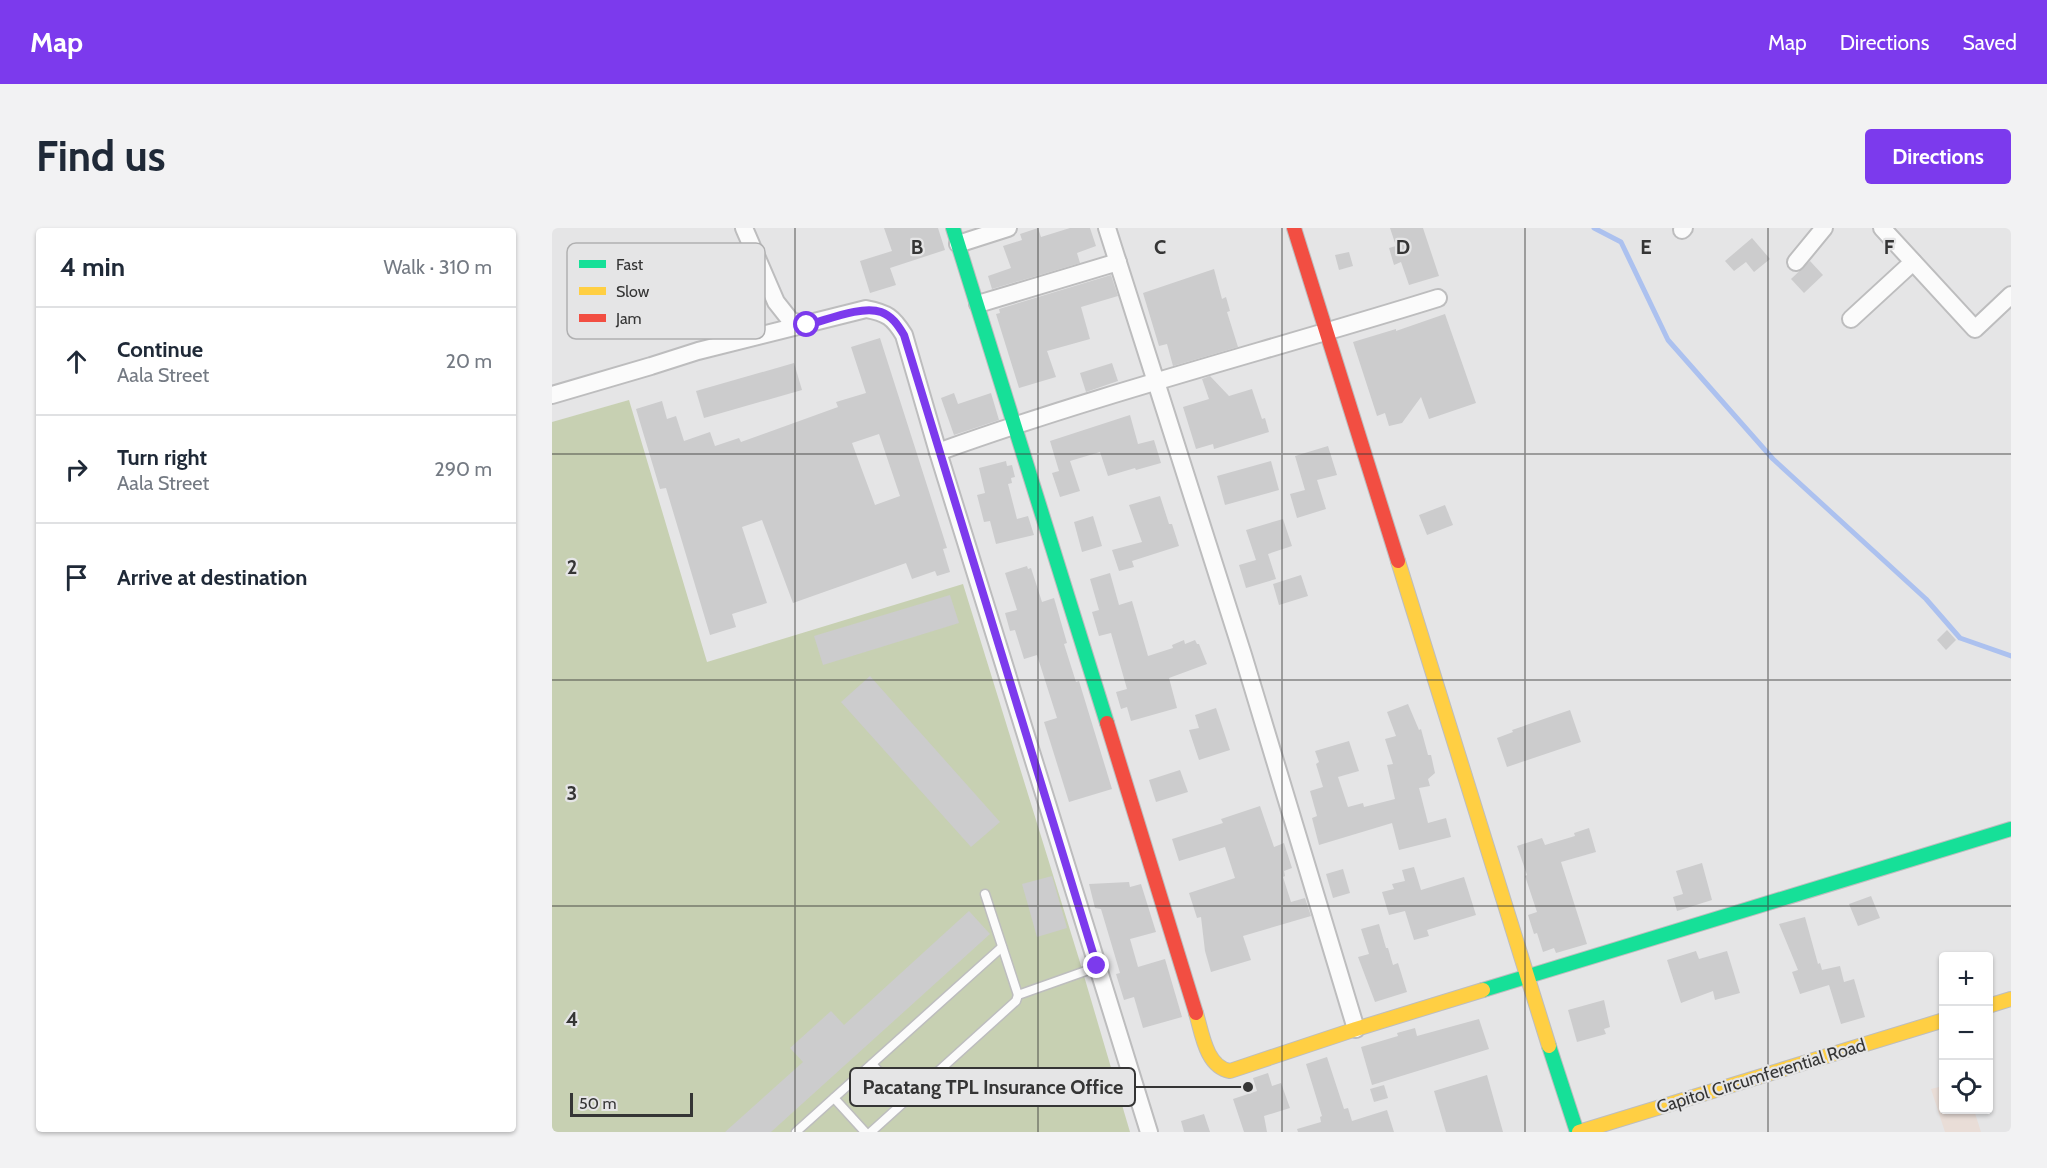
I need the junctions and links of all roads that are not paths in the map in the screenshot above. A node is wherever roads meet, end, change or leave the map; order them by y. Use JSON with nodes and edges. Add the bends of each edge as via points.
{"nodes":[{"id":1,"x":744,"y":228,"type":"edge"},
{"id":2,"x":1008,"y":228,"type":"edge"},
{"id":3,"x":1107,"y":228,"type":"edge"},
{"id":4,"x":1294,"y":228,"type":"edge"},
{"id":5,"x":1824,"y":228,"type":"edge"},
{"id":6,"x":1882,"y":228,"type":"edge"},
{"id":7,"x":956,"y":236,"type":"edge"},
{"id":8,"x":750,"y":243,"type":"edge"},
{"id":9,"x":1118,"y":262,"type":"junction"},
{"id":10,"x":1796,"y":262,"type":"dead end"},
{"id":11,"x":1913,"y":262,"type":"junction"},
{"id":12,"x":765,"y":277,"type":"edge"},
{"id":13,"x":2011,"y":295,"type":"edge"},
{"id":14,"x":1438,"y":298,"type":"dead end"},
{"id":15,"x":978,"y":304,"type":"junction"},
{"id":16,"x":1851,"y":319,"type":"dead end"},
{"id":17,"x":807,"y":325,"type":"junction"},
{"id":18,"x":1328,"y":332,"type":"junction"},
{"id":19,"x":765,"y":335,"type":"edge"},
{"id":20,"x":748,"y":339,"type":"edge"},
{"id":21,"x":1155,"y":381,"type":"junction"},
{"id":22,"x":552,"y":394,"type":"edge"},
{"id":23,"x":1014,"y":424,"type":"junction"},
{"id":24,"x":938,"y":452,"type":"junction"},
{"id":25,"x":2011,"y":829,"type":"edge"},
{"id":26,"x":985,"y":894,"type":"dead end"},
{"id":27,"x":1002,"y":947,"type":"junction"},
{"id":28,"x":1097,"y":966,"type":"junction"},
{"id":29,"x":1527,"y":978,"type":"junction"},
{"id":30,"x":1018,"y":995,"type":"junction"},
{"id":31,"x":2011,"y":999,"type":"edge"},
{"id":32,"x":1993,"y":1005,"type":"edge"},
{"id":33,"x":1939,"y":1022,"type":"edge"},
{"id":34,"x":1356,"y":1029,"type":"junction"},
{"id":35,"x":872,"y":1064,"type":"junction"},
{"id":36,"x":834,"y":1098,"type":"junction"},
{"id":37,"x":905,"y":1101,"type":"junction"},
{"id":38,"x":796,"y":1132,"type":"edge"},
{"id":39,"x":865,"y":1132,"type":"edge"},
{"id":40,"x":871,"y":1132,"type":"edge"},
{"id":41,"x":1149,"y":1132,"type":"edge"},
{"id":42,"x":1578,"y":1132,"type":"edge"}],
"edges":[{"from":1,"to":8,"type":"street"},
{"from":2,"to":7,"type":"street"},
{"from":3,"to":9,"type":"street"},
{"from":4,"to":18,"type":"street"},
{"from":5,"to":10,"type":"street"},
{"from":6,"to":11,"type":"street"},
{"from":7,"to":15,"type":"street"},
{"from":9,"to":15,"type":"street"},
{"from":9,"to":21,"type":"street"},
{"from":11,"to":13,"type":"street","via":[[1976,329]]},
{"from":11,"to":16,"type":"street"},
{"from":12,"to":17,"type":"street","via":[[776,302],[791,321]]},
{"from":14,"to":18,"type":"street"},
{"from":15,"to":23,"type":"street"},
{"from":17,"to":19,"type":"street"},
{"from":17,"to":24,"type":"street","via":[[866,309],[882,312],[895,321],[904,335]]},
{"from":18,"to":21,"type":"street"},
{"from":18,"to":29,"type":"street"},
{"from":20,"to":22,"type":"street"},
{"from":21,"to":23,"type":"street"},
{"from":21,"to":34,"type":"street"},
{"from":23,"to":24,"type":"street"},
{"from":23,"to":34,"type":"street","via":[[1208,1052],[1219,1067],[1230,1071]]},
{"from":24,"to":28,"type":"street"},
{"from":25,"to":29,"type":"street"},
{"from":26,"to":27,"type":"lane"},
{"from":27,"to":30,"type":"lane"},
{"from":27,"to":35,"type":"lane"},
{"from":28,"to":30,"type":"lane"},
{"from":28,"to":41,"type":"street"},
{"from":29,"to":34,"type":"street"},
{"from":29,"to":42,"type":"street"},
{"from":30,"to":37,"type":"lane","via":[[1016,1001]]},
{"from":31,"to":32,"type":"street"},
{"from":33,"to":42,"type":"street","name":"Capitol Circumferential Road"},
{"from":35,"to":36,"type":"lane"},
{"from":35,"to":37,"type":"lane"},
{"from":36,"to":38,"type":"lane"},
{"from":36,"to":39,"type":"lane"},
{"from":37,"to":40,"type":"lane"}]}
